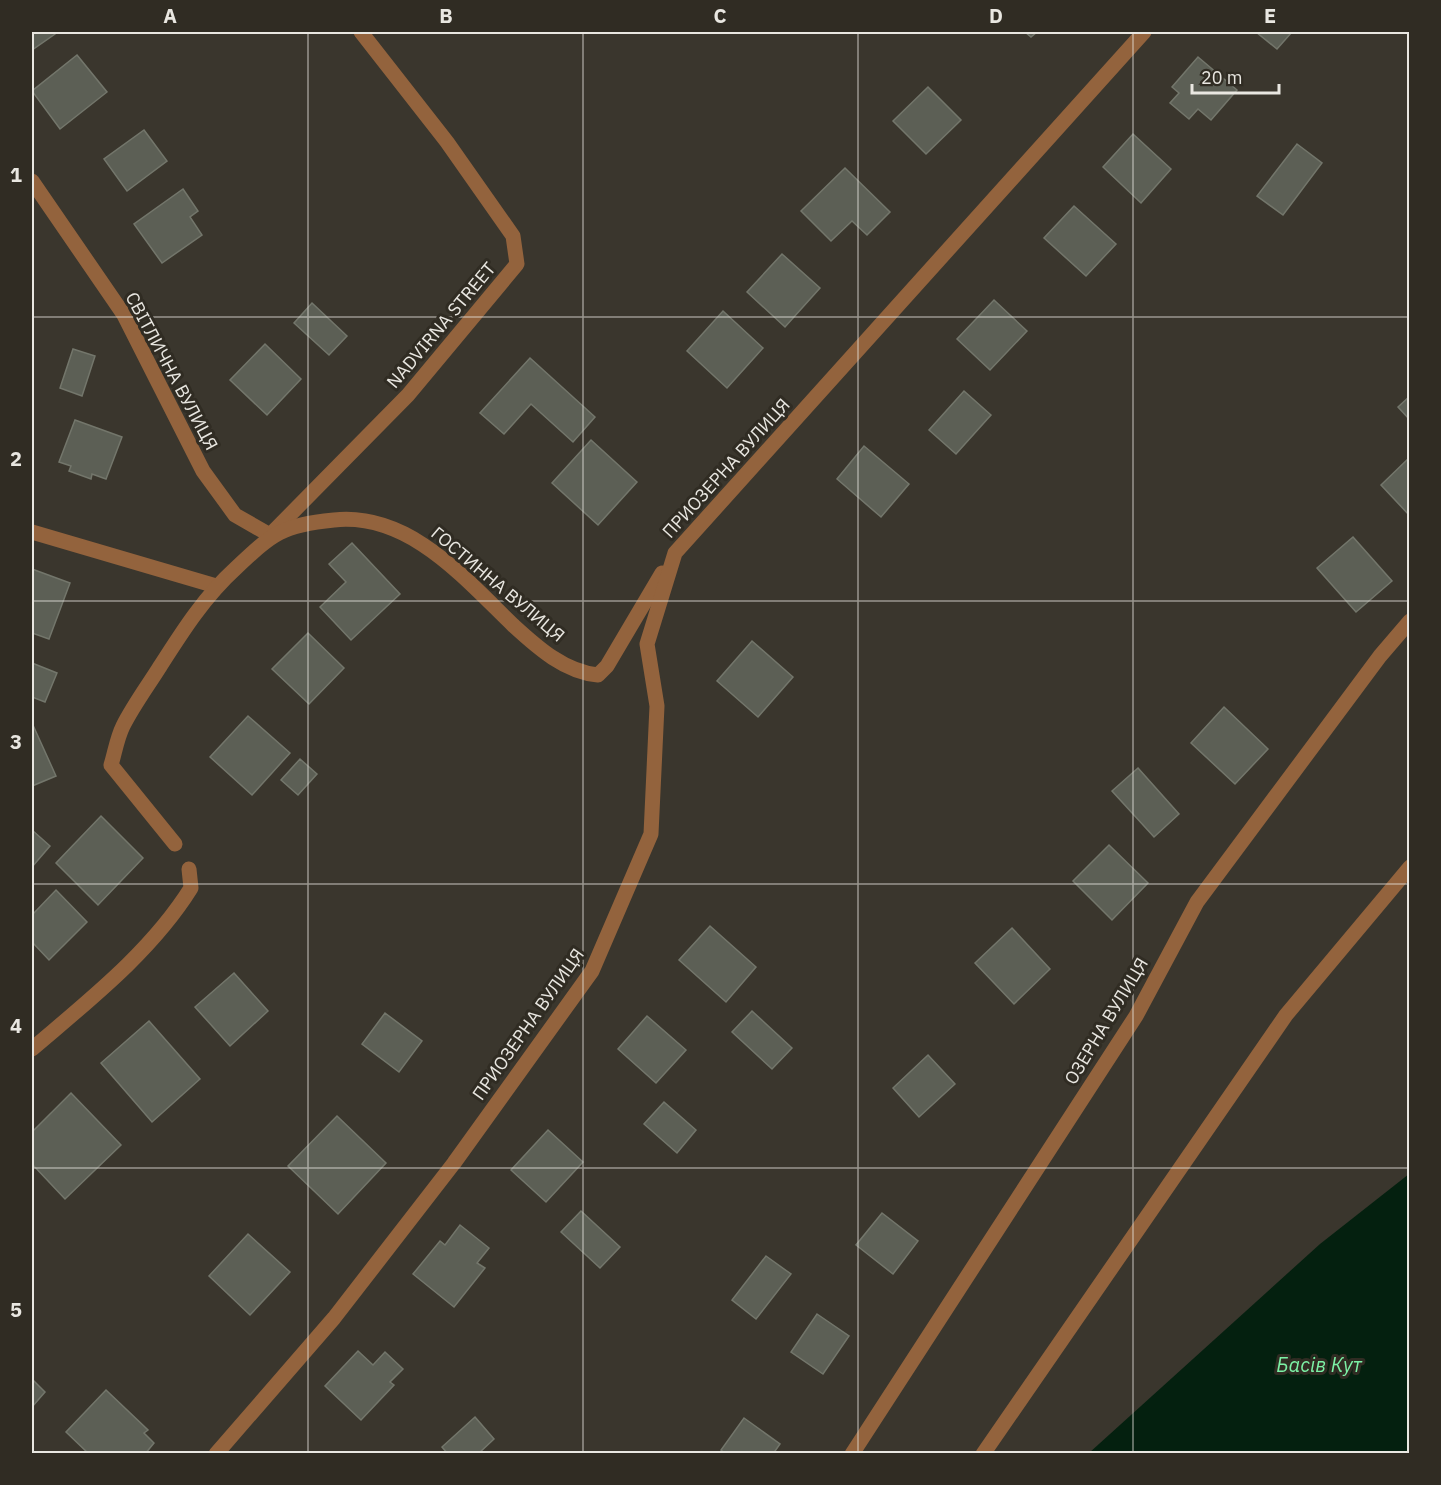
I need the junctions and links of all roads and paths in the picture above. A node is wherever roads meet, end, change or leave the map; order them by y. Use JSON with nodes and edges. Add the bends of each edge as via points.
{"nodes":[{"id":1,"x":361,"y":32,"type":"edge"},
{"id":2,"x":1144,"y":32,"type":"edge"},
{"id":3,"x":32,"y":181,"type":"edge"},
{"id":4,"x":32,"y":532,"type":"edge"},
{"id":5,"x":270,"y":535,"type":"junction"},
{"id":6,"x":675,"y":553,"type":"junction"},
{"id":7,"x":216,"y":586,"type":"junction"},
{"id":8,"x":1410,"y":621,"type":"edge"},
{"id":9,"x":175,"y":844,"type":"dead end"},
{"id":10,"x":1410,"y":867,"type":"edge"},
{"id":11,"x":189,"y":869,"type":"dead end"},
{"id":12,"x":32,"y":1049,"type":"edge"},
{"id":13,"x":216,"y":1454,"type":"edge"},
{"id":14,"x":852,"y":1454,"type":"edge"},
{"id":15,"x":983,"y":1454,"type":"edge"}],
"edges":[{"from":1,"to":5,"type":"street","name":"NADVIRNA STREET","via":[[447,142],[513,236],[517,264],[408,394]]},
{"from":2,"to":6,"type":"street","name":"ПРИОЗЕРНА ВУЛИЦЯ"},
{"from":3,"to":5,"type":"street","name":"СВІТЛИЧНА ВУЛИЦЯ","via":[[124,315],[203,471],[235,515]]},
{"from":4,"to":7,"type":"street"},
{"from":5,"to":6,"type":"street","name":"ГОСТИННА ВУЛИЦЯ","via":[[304,523],[350,518],[377,521],[406,533],[457,571],[537,647],[568,667],[598,675]]},
{"from":5,"to":7,"type":"street","name":"ГОСТИННА ВУЛИЦЯ"},
{"from":6,"to":13,"type":"street","name":"ПРИОЗЕРНА ВУЛИЦЯ","via":[[647,644],[657,706],[651,834],[592,971],[454,1163],[334,1318]]},
{"from":7,"to":9,"type":"street","name":"ГОСТИННА ВУЛИЦЯ","via":[[193,615],[122,728],[111,765]]},
{"from":8,"to":14,"type":"street","name":"ОЗЕРНА ВУЛИЦЯ","via":[[1197,902],[1136,1016]]},
{"from":10,"to":15,"type":"street","via":[[1286,1015]]},
{"from":11,"to":12,"type":"street","via":[[191,888],[164,927]]}]}
